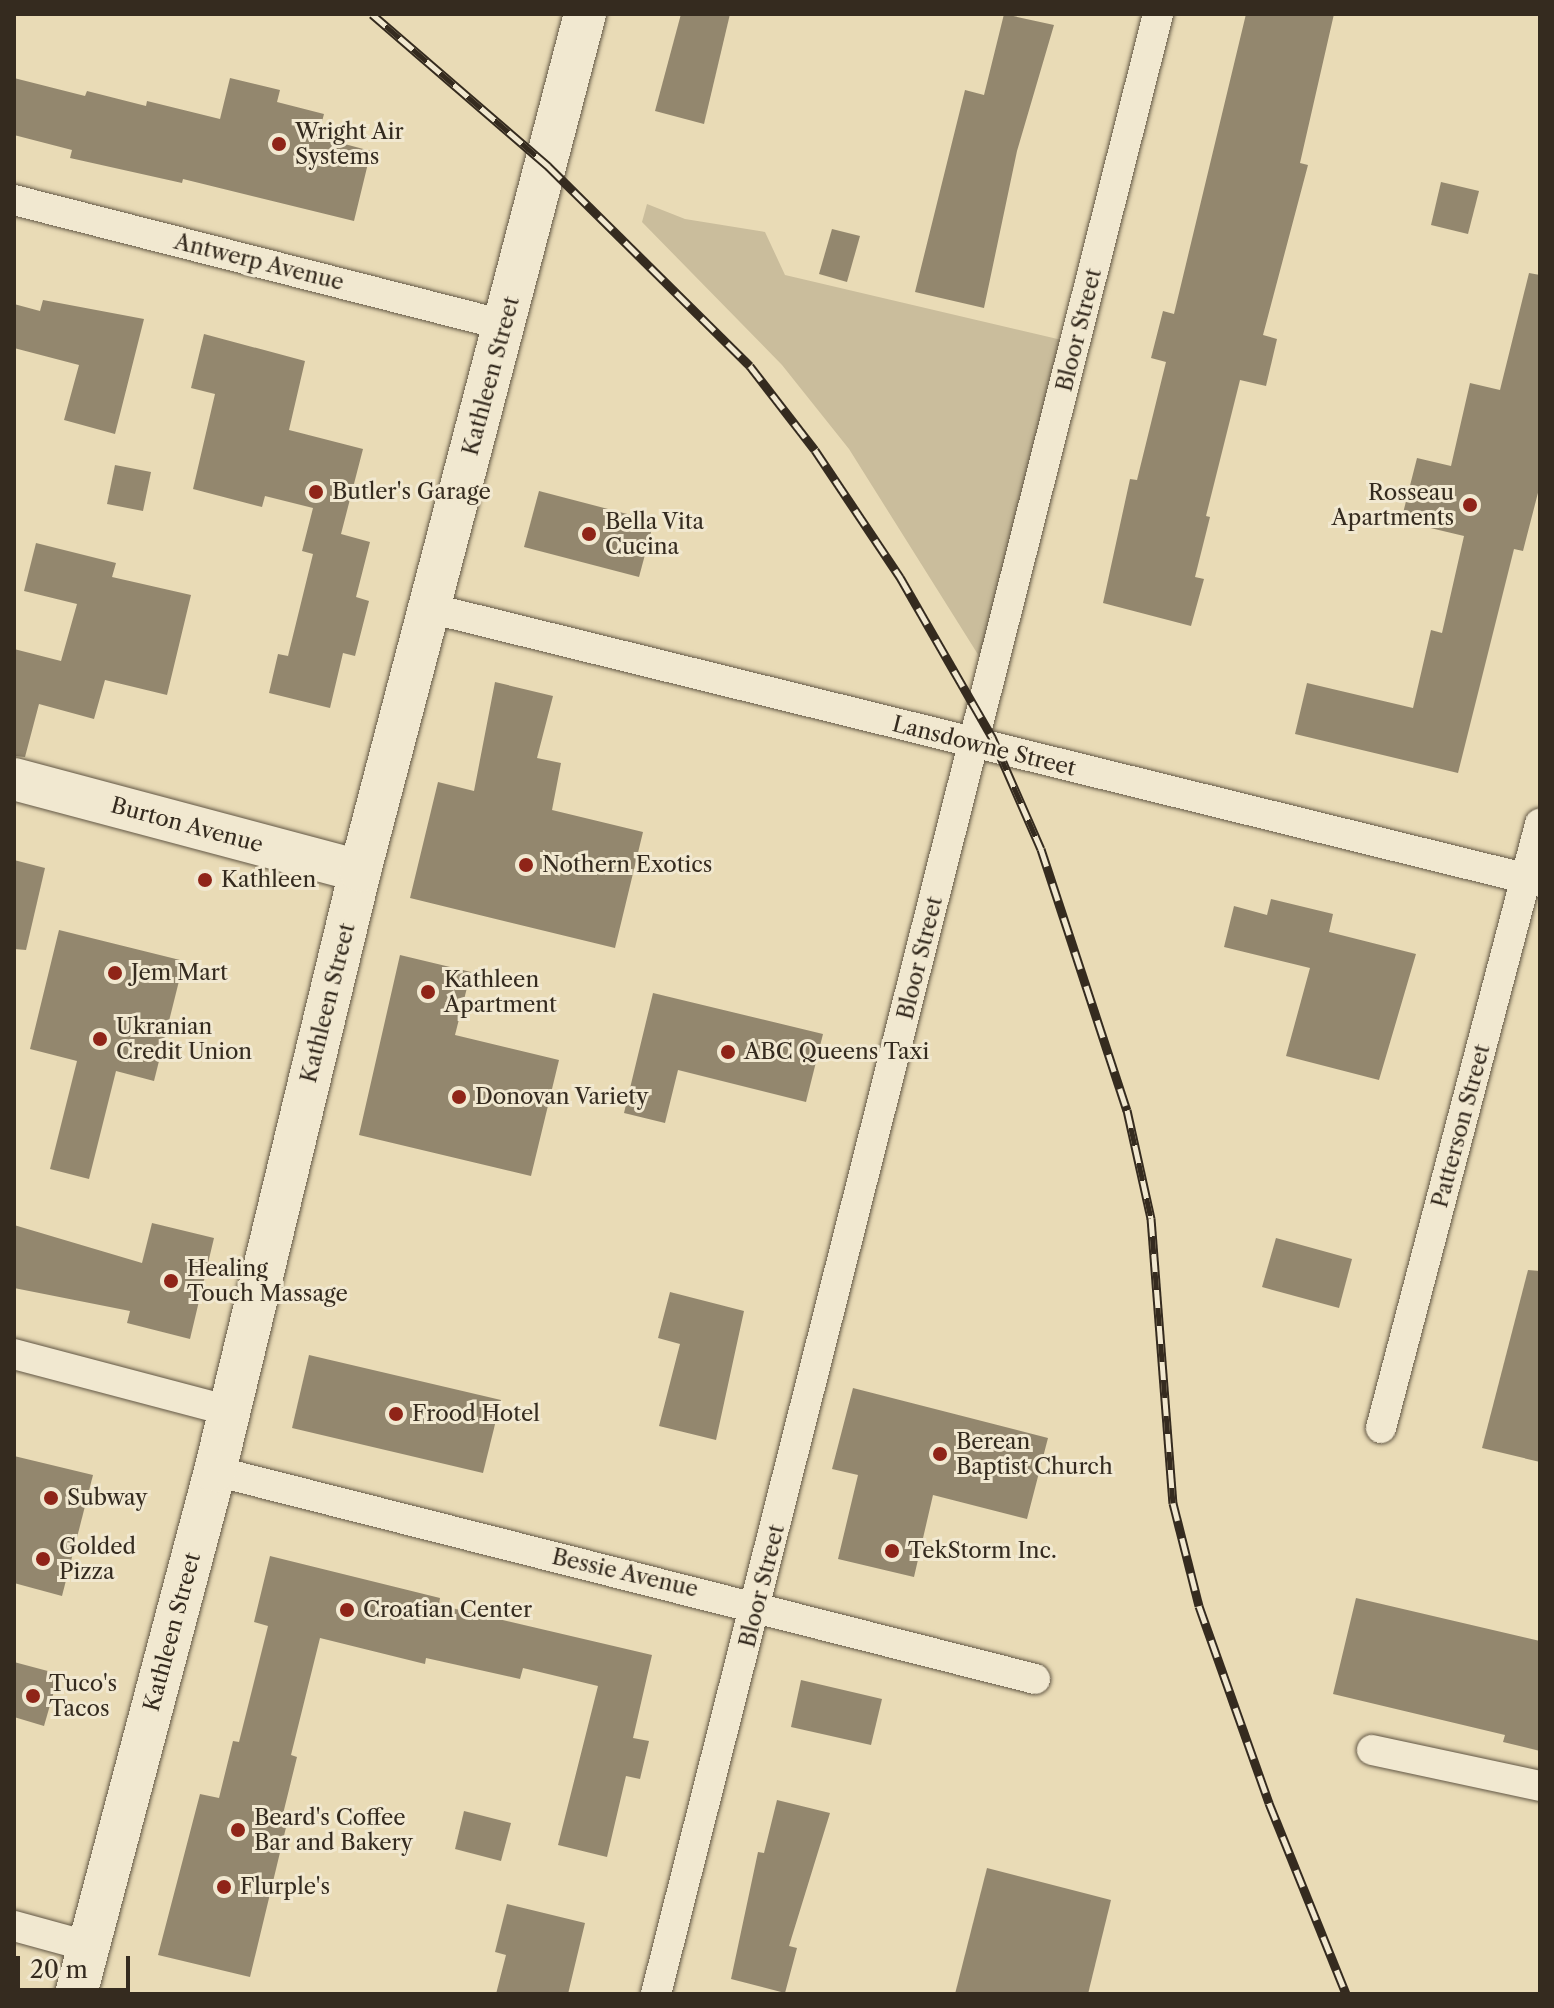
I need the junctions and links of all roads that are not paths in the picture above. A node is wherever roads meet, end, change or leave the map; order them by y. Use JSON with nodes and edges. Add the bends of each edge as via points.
{"nodes":[{"id":1,"x":585,"y":14,"type":"edge"},
{"id":2,"x":1158,"y":14,"type":"edge"},
{"id":3,"x":14,"y":200,"type":"edge"},
{"id":4,"x":504,"y":325,"type":"junction"},
{"id":5,"x":429,"y":608,"type":"junction"},
{"id":6,"x":974,"y":745,"type":"junction"},
{"id":7,"x":14,"y":779,"type":"edge"},
{"id":8,"x":1540,"y":824,"type":"edge"},
{"id":9,"x":360,"y":871,"type":"junction"},
{"id":10,"x":1533,"y":881,"type":"edge"},
{"id":11,"x":14,"y":1354,"type":"edge"},
{"id":12,"x":229,"y":1411,"type":"junction"},
{"id":13,"x":1381,"y":1428,"type":"dead end"},
{"id":14,"x":215,"y":1471,"type":"junction"},
{"id":15,"x":757,"y":1608,"type":"junction"},
{"id":16,"x":1035,"y":1679,"type":"dead end"},
{"id":17,"x":1372,"y":1750,"type":"dead end"},
{"id":18,"x":1540,"y":1786,"type":"edge"},
{"id":19,"x":14,"y":1926,"type":"edge"},
{"id":20,"x":87,"y":1946,"type":"junction"},
{"id":21,"x":76,"y":1994,"type":"edge"},
{"id":22,"x":656,"y":1994,"type":"edge"}],
"edges":[{"from":1,"to":4,"type":"street","name":"Kathleen Street"},
{"from":2,"to":6,"type":"street","name":"Bloor Street"},
{"from":3,"to":4,"type":"street","name":"Antwerp Avenue"},
{"from":4,"to":5,"type":"street","name":"Kathleen Street"},
{"from":5,"to":6,"type":"street","name":"Lansdowne Street"},
{"from":5,"to":9,"type":"street","name":"Kathleen Street"},
{"from":6,"to":10,"type":"street","name":"Lansdowne Street"},
{"from":6,"to":15,"type":"street","name":"Bloor Street"},
{"from":7,"to":9,"type":"street","name":"Burton Avenue"},
{"from":8,"to":10,"type":"street","name":"Patterson Street"},
{"from":9,"to":12,"type":"street","name":"Kathleen Street"},
{"from":10,"to":13,"type":"street","name":"Patterson Street"},
{"from":11,"to":12,"type":"street"},
{"from":12,"to":14,"type":"street","name":"Kathleen Street"},
{"from":14,"to":15,"type":"street","name":"Bessie Avenue"},
{"from":14,"to":20,"type":"street","name":"Kathleen Street"},
{"from":15,"to":16,"type":"street","name":"Bessie Avenue"},
{"from":15,"to":22,"type":"street","name":"Bloor Street"},
{"from":17,"to":18,"type":"street"},
{"from":19,"to":20,"type":"street"},
{"from":20,"to":21,"type":"street","name":"Kathleen Street"}]}
